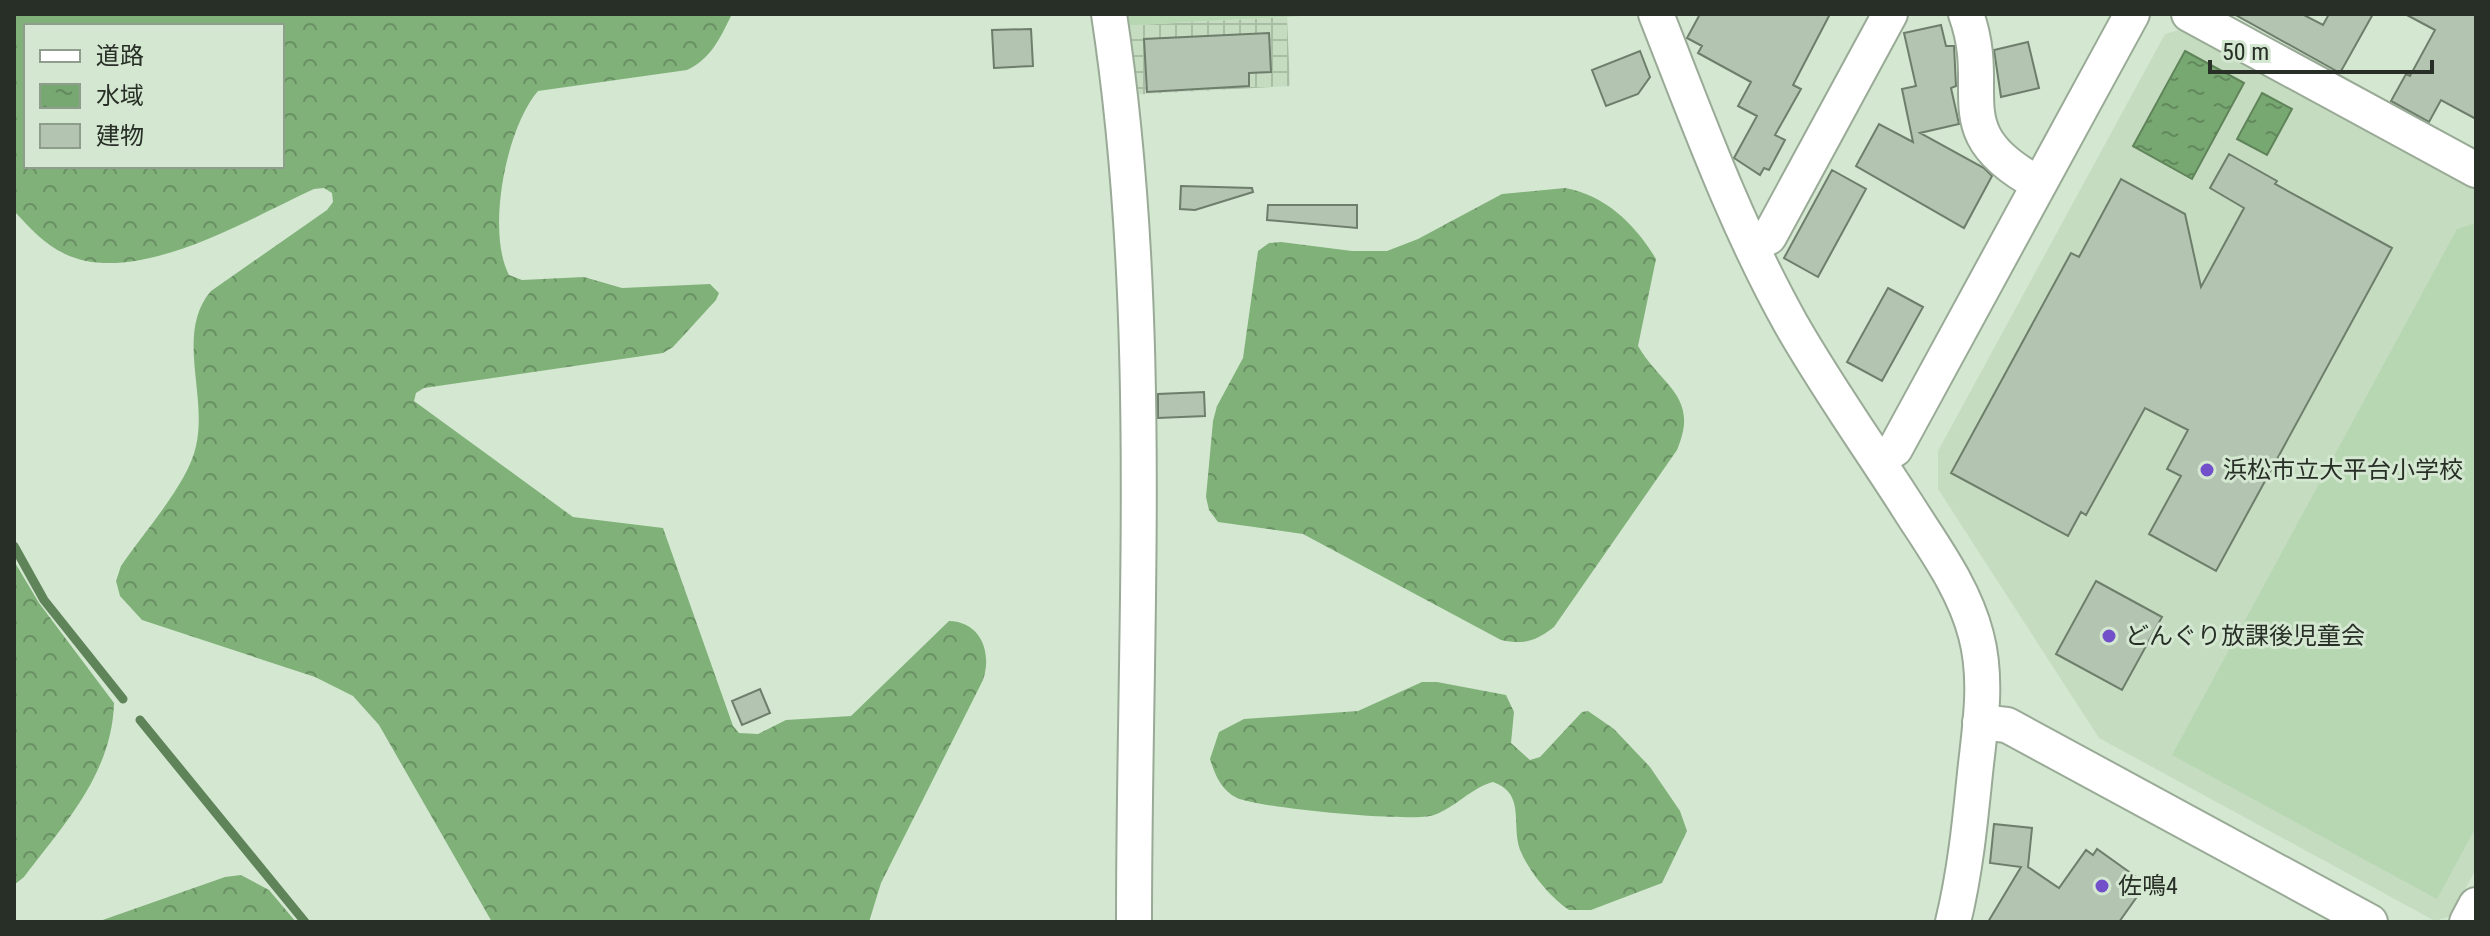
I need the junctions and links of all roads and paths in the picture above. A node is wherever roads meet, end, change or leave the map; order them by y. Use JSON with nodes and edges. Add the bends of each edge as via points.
{"nodes":[{"id":1,"x":1109,"y":14,"type":"edge"},
{"id":2,"x":1656,"y":14,"type":"edge"},
{"id":3,"x":1890,"y":14,"type":"edge"},
{"id":4,"x":1966,"y":14,"type":"edge"},
{"id":5,"x":2132,"y":14,"type":"edge"},
{"id":6,"x":2189,"y":14,"type":"edge"},
{"id":7,"x":2476,"y":170,"type":"edge"},
{"id":8,"x":2039,"y":184,"type":"junction"},
{"id":9,"x":1753,"y":245,"type":"junction"},
{"id":10,"x":1878,"y":460,"type":"junction"},
{"id":11,"x":1980,"y":722,"type":"junction"},
{"id":12,"x":2476,"y":905,"type":"edge"},
{"id":13,"x":1134,"y":922,"type":"edge"},
{"id":14,"x":1953,"y":922,"type":"edge"},
{"id":15,"x":2370,"y":922,"type":"edge"},
{"id":16,"x":2467,"y":922,"type":"edge"}],
"edges":[{"from":1,"to":13,"type":"street","via":[[1132,233],[1141,494]]},
{"from":2,"to":9,"type":"street"},
{"from":3,"to":9,"type":"street","via":[[1769,237]]},
{"from":4,"to":8,"type":"street","via":[[1976,60],[1974,107],[1983,136],[2002,161]]},
{"from":5,"to":8,"type":"street"},
{"from":6,"to":7,"type":"street"},
{"from":8,"to":10,"type":"street","via":[[1895,449]]},
{"from":9,"to":10,"type":"street","via":[[1791,322]]},
{"from":10,"to":11,"type":"street","via":[[1964,599],[1982,673]]},
{"from":11,"to":14,"type":"street","via":[[1964,874]]},
{"from":11,"to":15,"type":"street","via":[[2007,725]]},
{"from":12,"to":16,"type":"street"}]}
